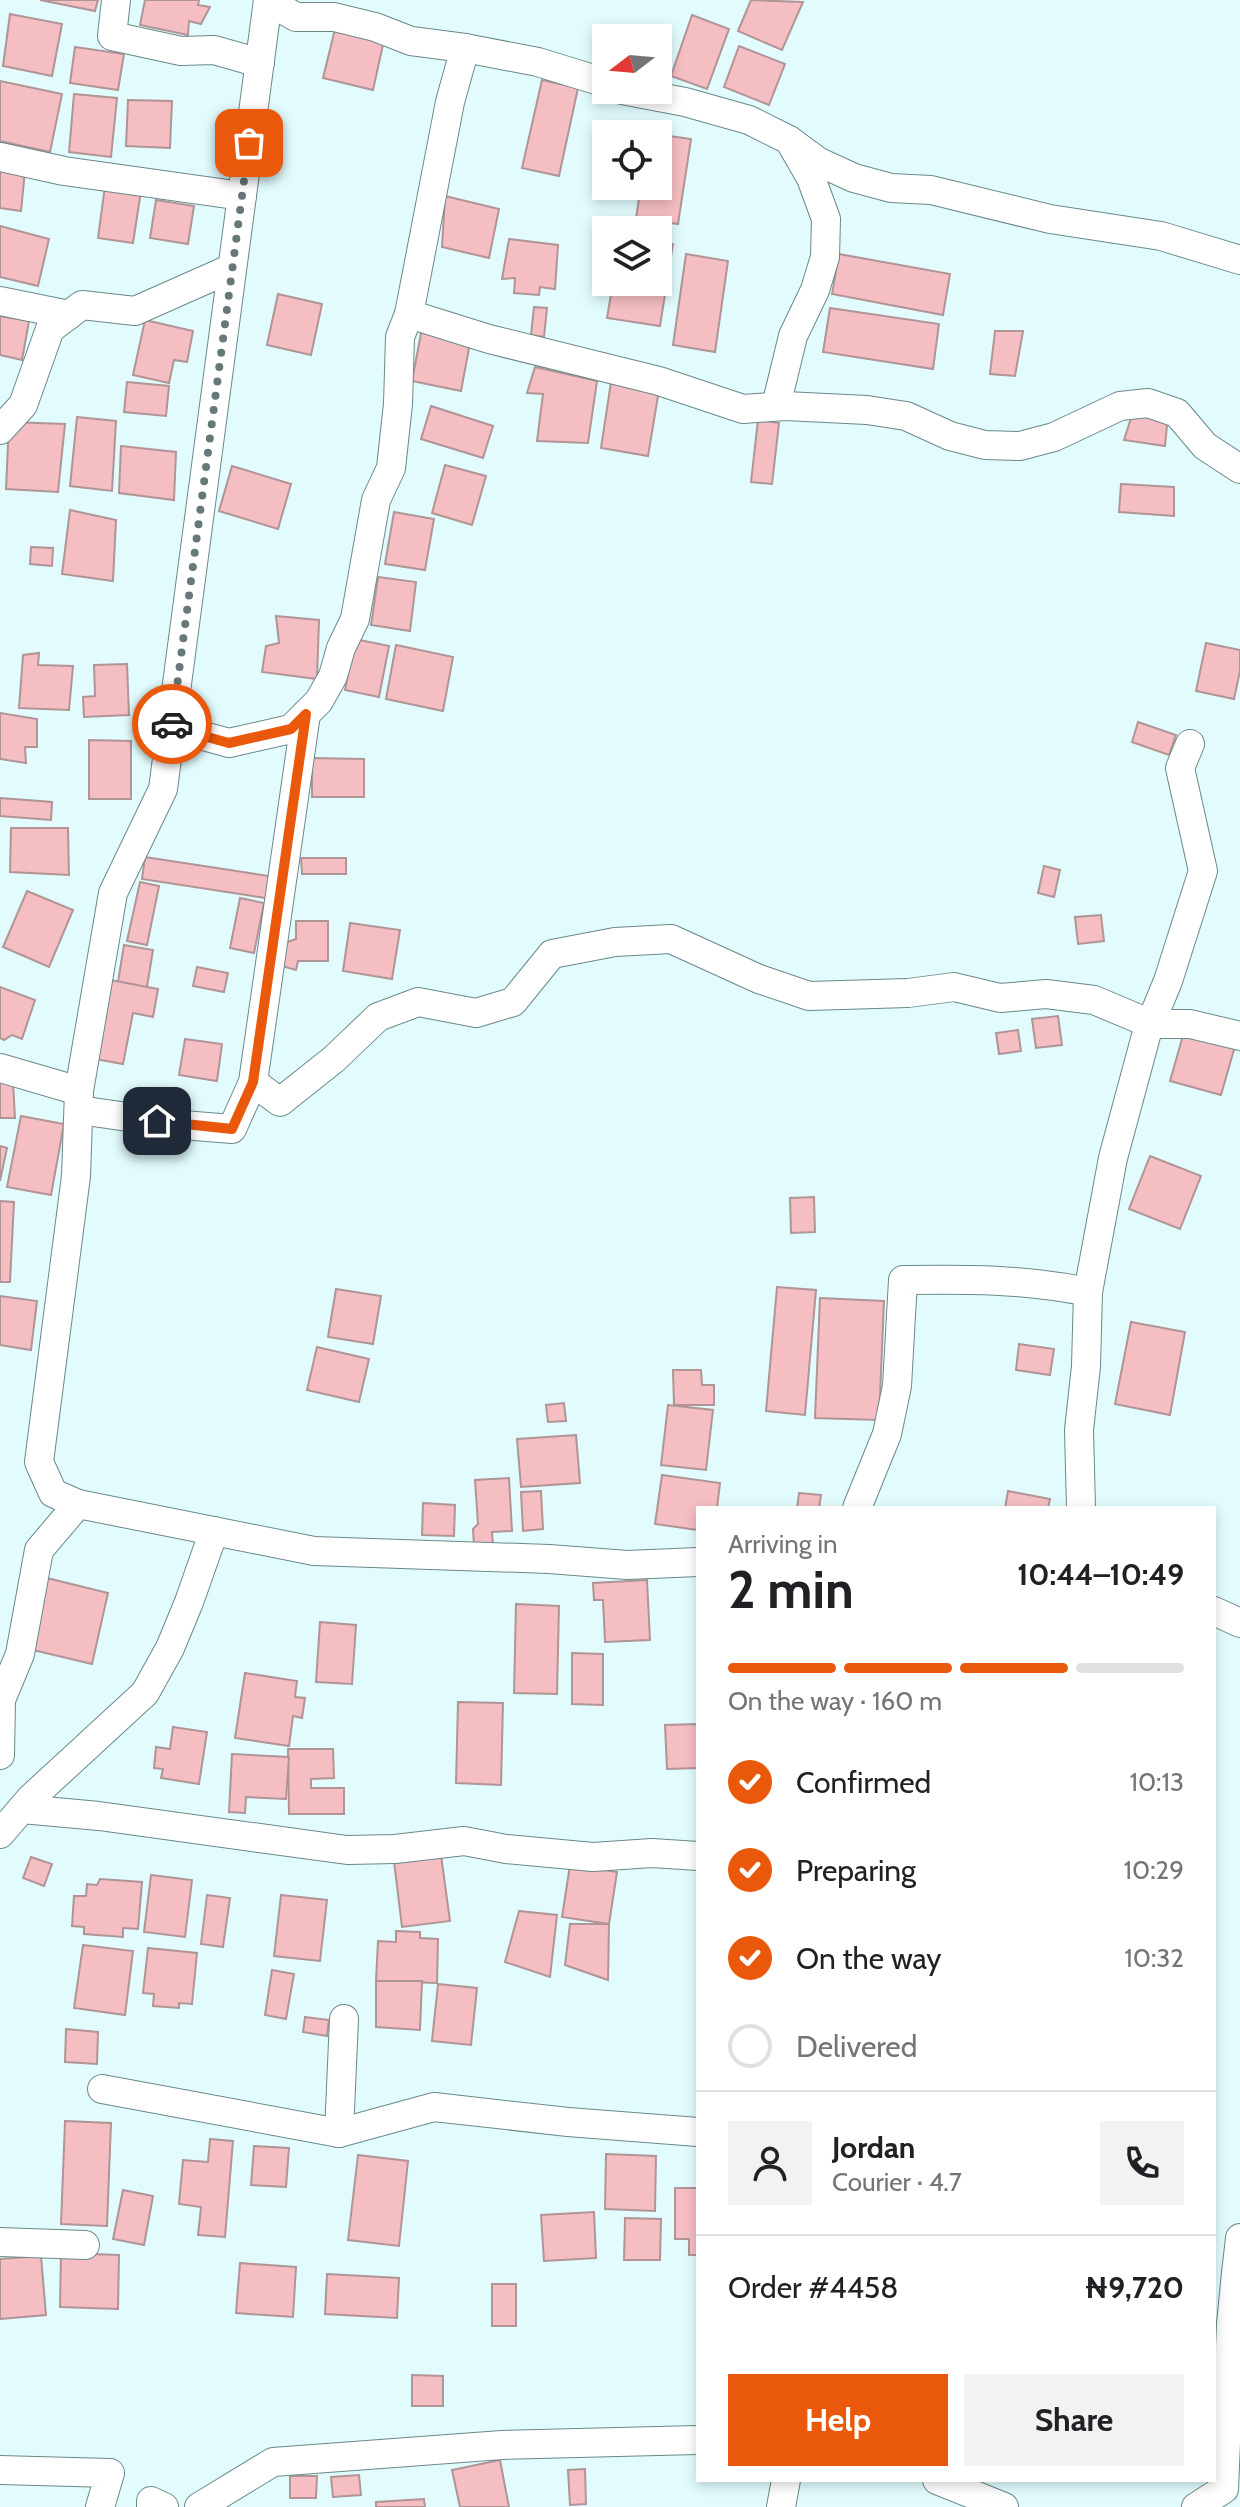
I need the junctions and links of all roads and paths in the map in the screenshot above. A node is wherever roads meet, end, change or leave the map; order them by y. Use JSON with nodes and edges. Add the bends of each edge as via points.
{"nodes":[{"id":1,"x":116,"y":0,"type":"edge"},
{"id":2,"x":268,"y":1,"type":"edge"},
{"id":3,"x":465,"y":48,"type":"junction"},
{"id":4,"x":260,"y":63,"type":"junction"},
{"id":5,"x":592,"y":79,"type":"edge"},
{"id":6,"x":672,"y":100,"type":"edge"},
{"id":7,"x":789,"y":140,"type":"junction"},
{"id":8,"x":0,"y":157,"type":"edge"},
{"id":9,"x":242,"y":196,"type":"junction"},
{"id":10,"x":1240,"y":260,"type":"edge"},
{"id":11,"x":232,"y":268,"type":"junction"},
{"id":12,"x":0,"y":301,"type":"edge"},
{"id":13,"x":409,"y":314,"type":"junction"},
{"id":14,"x":69,"y":315,"type":"junction"},
{"id":15,"x":776,"y":406,"type":"junction"},
{"id":16,"x":0,"y":430,"type":"edge"},
{"id":17,"x":1240,"y":469,"type":"edge"},
{"id":18,"x":306,"y":714,"type":"junction"},
{"id":19,"x":171,"y":727,"type":"junction"},
{"id":20,"x":1190,"y":744,"type":"dead end"},
{"id":21,"x":1151,"y":1024,"type":"junction"},
{"id":22,"x":1240,"y":1036,"type":"edge"},
{"id":23,"x":0,"y":1068,"type":"edge"},
{"id":24,"x":253,"y":1082,"type":"junction"},
{"id":25,"x":79,"y":1100,"type":"junction"},
{"id":26,"x":1088,"y":1292,"type":"junction"},
{"id":27,"x":78,"y":1504,"type":"junction"},
{"id":28,"x":858,"y":1506,"type":"edge"},
{"id":29,"x":1081,"y":1506,"type":"edge"},
{"id":30,"x":214,"y":1531,"type":"junction"},
{"id":31,"x":696,"y":1562,"type":"edge"},
{"id":32,"x":0,"y":1755,"type":"edge"},
{"id":33,"x":22,"y":1809,"type":"junction"},
{"id":34,"x":0,"y":1834,"type":"edge"},
{"id":35,"x":696,"y":1856,"type":"edge"},
{"id":36,"x":344,"y":2019,"type":"dead end"},
{"id":37,"x":102,"y":2089,"type":"dead end"},
{"id":38,"x":696,"y":2132,"type":"edge"},
{"id":39,"x":339,"y":2133,"type":"junction"},
{"id":40,"x":1240,"y":2238,"type":"edge"},
{"id":41,"x":0,"y":2242,"type":"edge"},
{"id":42,"x":85,"y":2245,"type":"dead end"},
{"id":43,"x":1238,"y":2273,"type":"edge"},
{"id":44,"x":696,"y":2440,"type":"edge"},
{"id":45,"x":0,"y":2470,"type":"edge"},
{"id":46,"x":786,"y":2482,"type":"edge"},
{"id":47,"x":942,"y":2482,"type":"edge"},
{"id":48,"x":100,"y":2507,"type":"edge"},
{"id":49,"x":151,"y":2507,"type":"edge"},
{"id":50,"x":164,"y":2507,"type":"edge"},
{"id":51,"x":199,"y":2507,"type":"edge"},
{"id":52,"x":781,"y":2507,"type":"edge"},
{"id":53,"x":1004,"y":2507,"type":"edge"},
{"id":54,"x":1196,"y":2507,"type":"edge"}],
"edges":[{"from":1,"to":4,"type":"street","via":[[112,36],[181,51],[214,50]]},
{"from":2,"to":3,"type":"street","via":[[296,17],[334,17],[411,41]]},
{"from":2,"to":4,"type":"street"},
{"from":3,"to":5,"type":"street"},
{"from":3,"to":13,"type":"street"},
{"from":4,"to":9,"type":"street"},
{"from":6,"to":7,"type":"street","via":[[749,120]]},
{"from":7,"to":10,"type":"street","via":[[819,162],[891,188],[931,190],[1050,219],[1161,236]]},
{"from":7,"to":15,"type":"street","via":[[826,219],[825,257],[793,336]]},
{"from":8,"to":9,"type":"street"},
{"from":9,"to":11,"type":"street"},
{"from":11,"to":14,"type":"street","via":[[135,311],[82,305]]},
{"from":11,"to":19,"type":"street"},
{"from":12,"to":14,"type":"street"},
{"from":13,"to":15,"type":"street","via":[[743,409]]},
{"from":13,"to":18,"type":"street","via":[[400,337],[391,468],[376,500],[355,619],[333,676]]},
{"from":14,"to":16,"type":"street","via":[[50,329],[23,405]]},
{"from":15,"to":17,"type":"street","via":[[906,416],[950,436],[1020,446],[1054,437],[1120,406],[1148,403],[1177,413],[1205,446]]},
{"from":18,"to":19,"type":"street","via":[[291,729],[229,743]]},
{"from":18,"to":24,"type":"street"},
{"from":19,"to":25,"type":"street","via":[[163,789],[113,893]]},
{"from":20,"to":21,"type":"street","via":[[1180,768],[1203,871]]},
{"from":21,"to":22,"type":"street","via":[[1190,1024]]},
{"from":21,"to":24,"type":"street","via":[[1094,1000],[1046,994],[1000,998],[954,987],[809,996],[671,939],[615,942],[552,954],[513,1002],[476,1013],[418,1002],[378,1017],[280,1102]]},
{"from":21,"to":26,"type":"street","via":[[1113,1158]]},
{"from":23,"to":25,"type":"street"},
{"from":24,"to":25,"type":"street","via":[[232,1129],[183,1125]]},
{"from":25,"to":27,"type":"street","via":[[76,1176],[39,1462],[53,1493]]},
{"from":26,"to":28,"type":"street","via":[[1004,1279],[903,1280],[897,1386],[887,1434]]},
{"from":26,"to":29,"type":"street","via":[[1079,1430]]},
{"from":27,"to":30,"type":"street"},
{"from":27,"to":32,"type":"street","via":[[39,1550],[20,1654],[1,1700]]},
{"from":30,"to":31,"type":"street","via":[[314,1551],[627,1565]]},
{"from":30,"to":33,"type":"street","via":[[175,1637],[145,1693]]},
{"from":33,"to":34,"type":"street"},
{"from":33,"to":35,"type":"street","via":[[347,1850],[464,1841],[593,1857]]},
{"from":36,"to":39,"type":"street"},
{"from":37,"to":39,"type":"street"},
{"from":38,"to":39,"type":"street","via":[[434,2107]]},
{"from":40,"to":43,"type":"street"},
{"from":41,"to":42,"type":"street"},
{"from":43,"to":54,"type":"street","via":[[1224,2489]]},
{"from":44,"to":51,"type":"street","via":[[502,2445],[273,2462]]},
{"from":45,"to":48,"type":"street","via":[[110,2473]]},
{"from":46,"to":52,"type":"street"},
{"from":47,"to":53,"type":"street"},
{"from":49,"to":50,"type":"street","via":[[151,2501]]}]}
